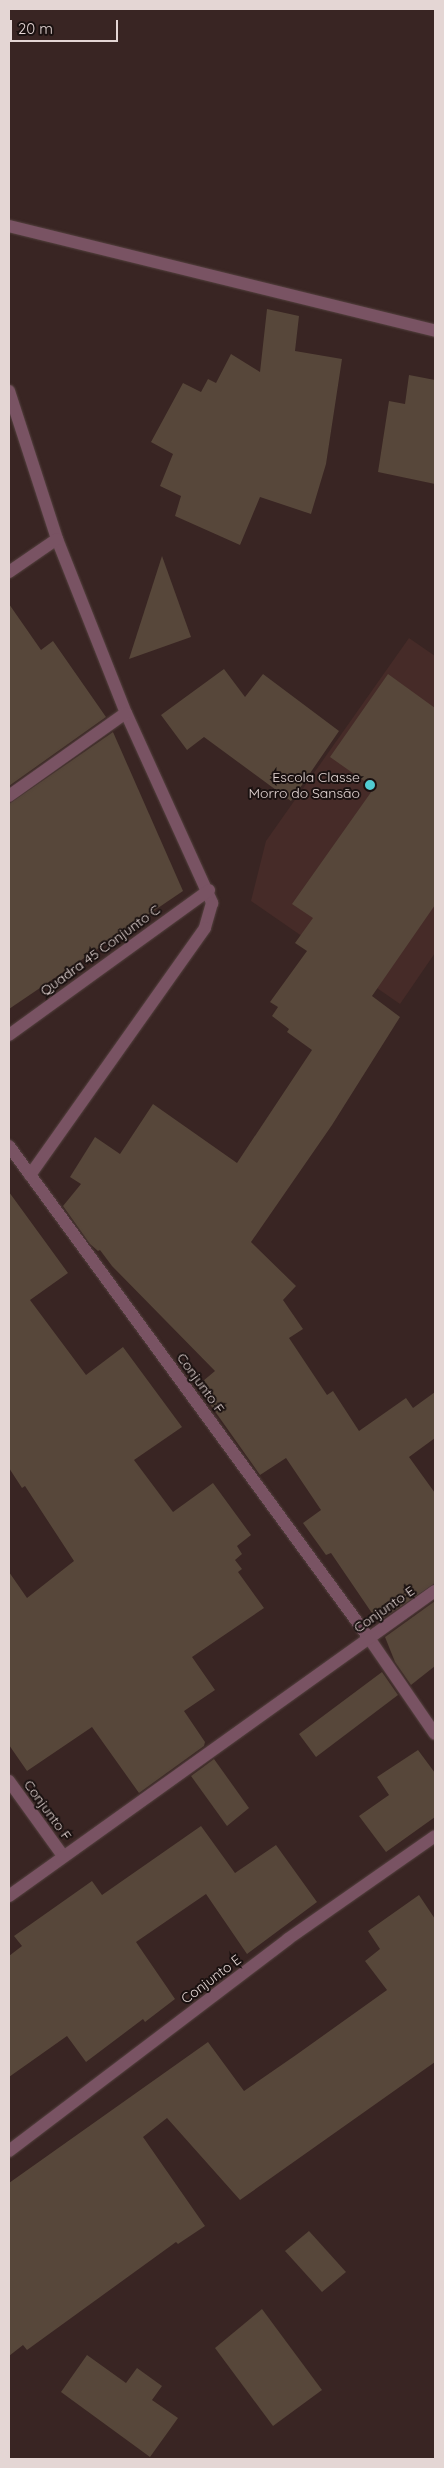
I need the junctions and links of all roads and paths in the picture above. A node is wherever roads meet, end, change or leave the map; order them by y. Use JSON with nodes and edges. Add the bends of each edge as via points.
{"nodes":[{"id":1,"x":9,"y":226,"type":"edge"},
{"id":2,"x":435,"y":331,"type":"edge"},
{"id":3,"x":9,"y":391,"type":"edge"},
{"id":4,"x":57,"y":538,"type":"junction"},
{"id":5,"x":9,"y":572,"type":"edge"},
{"id":6,"x":126,"y":713,"type":"junction"},
{"id":7,"x":9,"y":796,"type":"edge"},
{"id":8,"x":209,"y":890,"type":"junction"},
{"id":9,"x":9,"y":1035,"type":"edge"},
{"id":10,"x":9,"y":1146,"type":"edge"},
{"id":11,"x":30,"y":1175,"type":"junction"},
{"id":12,"x":435,"y":1591,"type":"edge"},
{"id":13,"x":368,"y":1638,"type":"junction"},
{"id":14,"x":435,"y":1734,"type":"edge"},
{"id":15,"x":9,"y":1781,"type":"edge"},
{"id":16,"x":435,"y":1836,"type":"edge"},
{"id":17,"x":63,"y":1856,"type":"junction"},
{"id":18,"x":9,"y":1896,"type":"edge"},
{"id":19,"x":9,"y":2151,"type":"edge"}],
"edges":[{"from":1,"to":2,"type":"street"},
{"from":3,"to":4,"type":"street"},
{"from":4,"to":5,"type":"street"},
{"from":4,"to":6,"type":"street"},
{"from":6,"to":7,"type":"street"},
{"from":6,"to":8,"type":"street"},
{"from":8,"to":9,"type":"street","name":"Quadra 45 Conjunto C"},
{"from":8,"to":11,"type":"street","via":[[212,908],[205,928]]},
{"from":10,"to":11,"type":"street","name":"Conjunto F"},
{"from":11,"to":13,"type":"street","name":"Conjunto F"},
{"from":12,"to":13,"type":"street","name":"Conjunto E"},
{"from":13,"to":14,"type":"street","name":"Conjunto F"},
{"from":13,"to":17,"type":"street","name":"Conjunto E"},
{"from":15,"to":17,"type":"street","name":"Conjunto F"},
{"from":16,"to":19,"type":"street","name":"Conjunto E","via":[[288,1939]]},
{"from":17,"to":18,"type":"street","name":"Conjunto E"}]}
